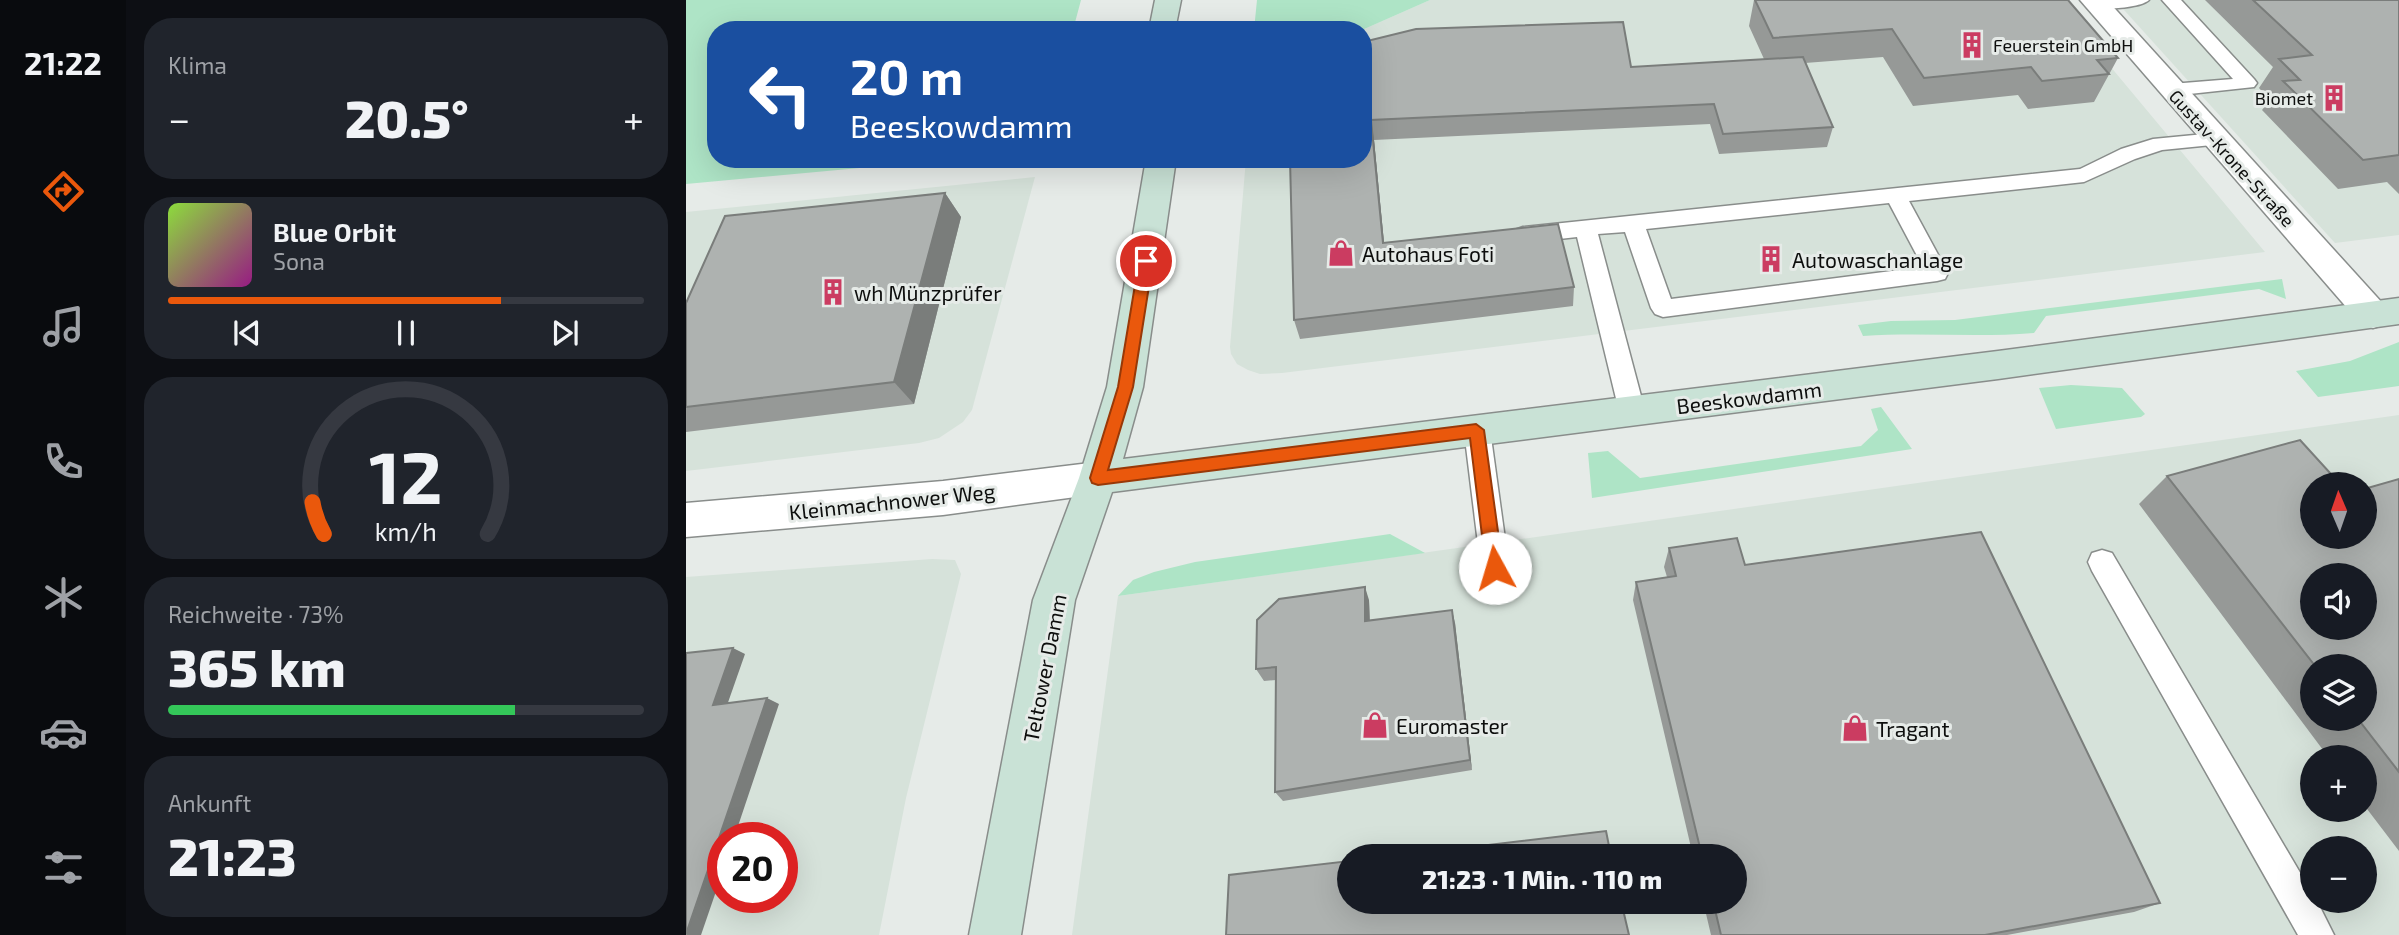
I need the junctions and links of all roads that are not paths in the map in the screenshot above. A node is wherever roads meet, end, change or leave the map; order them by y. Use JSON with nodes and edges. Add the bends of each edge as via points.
{"nodes":[{"id":1,"x":1168,"y":0,"type":"edge"},
{"id":2,"x":2140,"y":0,"type":"edge"},
{"id":3,"x":2171,"y":0,"type":"edge"},
{"id":4,"x":2095,"y":2,"type":"edge"},
{"id":5,"x":1164,"y":21,"type":"edge"},
{"id":6,"x":2171,"y":90,"type":"junction"},
{"id":7,"x":2215,"y":139,"type":"junction"},
{"id":8,"x":1160,"y":168,"type":"edge"},
{"id":9,"x":1895,"y":195,"type":"junction"},
{"id":10,"x":1633,"y":223,"type":"junction"},
{"id":11,"x":1586,"y":229,"type":"junction"},
{"id":12,"x":1503,"y":237,"type":"edge"},
{"id":13,"x":2386,"y":313,"type":"edge"},
{"id":14,"x":1632,"y":411,"type":"junction"},
{"id":15,"x":1476,"y":430,"type":"junction"},
{"id":16,"x":1098,"y":478,"type":"junction"},
{"id":17,"x":686,"y":520,"type":"edge"},
{"id":18,"x":2102,"y":562,"type":"dead end"},
{"id":19,"x":1495,"y":568,"type":"dead end"},
{"id":20,"x":995,"y":935,"type":"edge"},
{"id":21,"x":2317,"y":935,"type":"edge"}],
"edges":[{"from":1,"to":5,"type":"main road"},
{"from":2,"to":4,"type":"lane"},
{"from":3,"to":6,"type":"lane","via":[[2247,83]]},
{"from":4,"to":6,"type":"street","name":"Gustav-Krone-Straße"},
{"from":6,"to":7,"type":"street","name":"Gustav-Krone-Straße"},
{"from":7,"to":9,"type":"lane","via":[[2160,144],[2084,175]]},
{"from":7,"to":13,"type":"street","name":"Gustav-Krone-Straße"},
{"from":8,"to":16,"type":"main road","name":"Teltower Damm","via":[[1125,387]]},
{"from":9,"to":10,"type":"lane"},
{"from":9,"to":10,"type":"lane","via":[[1937,273],[1663,308]]},
{"from":10,"to":11,"type":"lane"},
{"from":11,"to":12,"type":"lane"},
{"from":11,"to":14,"type":"lane"},
{"from":13,"to":14,"type":"main road","name":"Beeskowdamm"},
{"from":14,"to":15,"type":"main road","name":"Beeskowdamm"},
{"from":15,"to":16,"type":"main road","name":"Beeskowdamm"},
{"from":15,"to":19,"type":"lane"},
{"from":16,"to":17,"type":"street","name":"Kleinmachnower Weg","via":[[943,498]]},
{"from":16,"to":20,"type":"main road","name":"Teltower Damm","via":[[1054,600]]},
{"from":18,"to":21,"type":"lane"}]}
